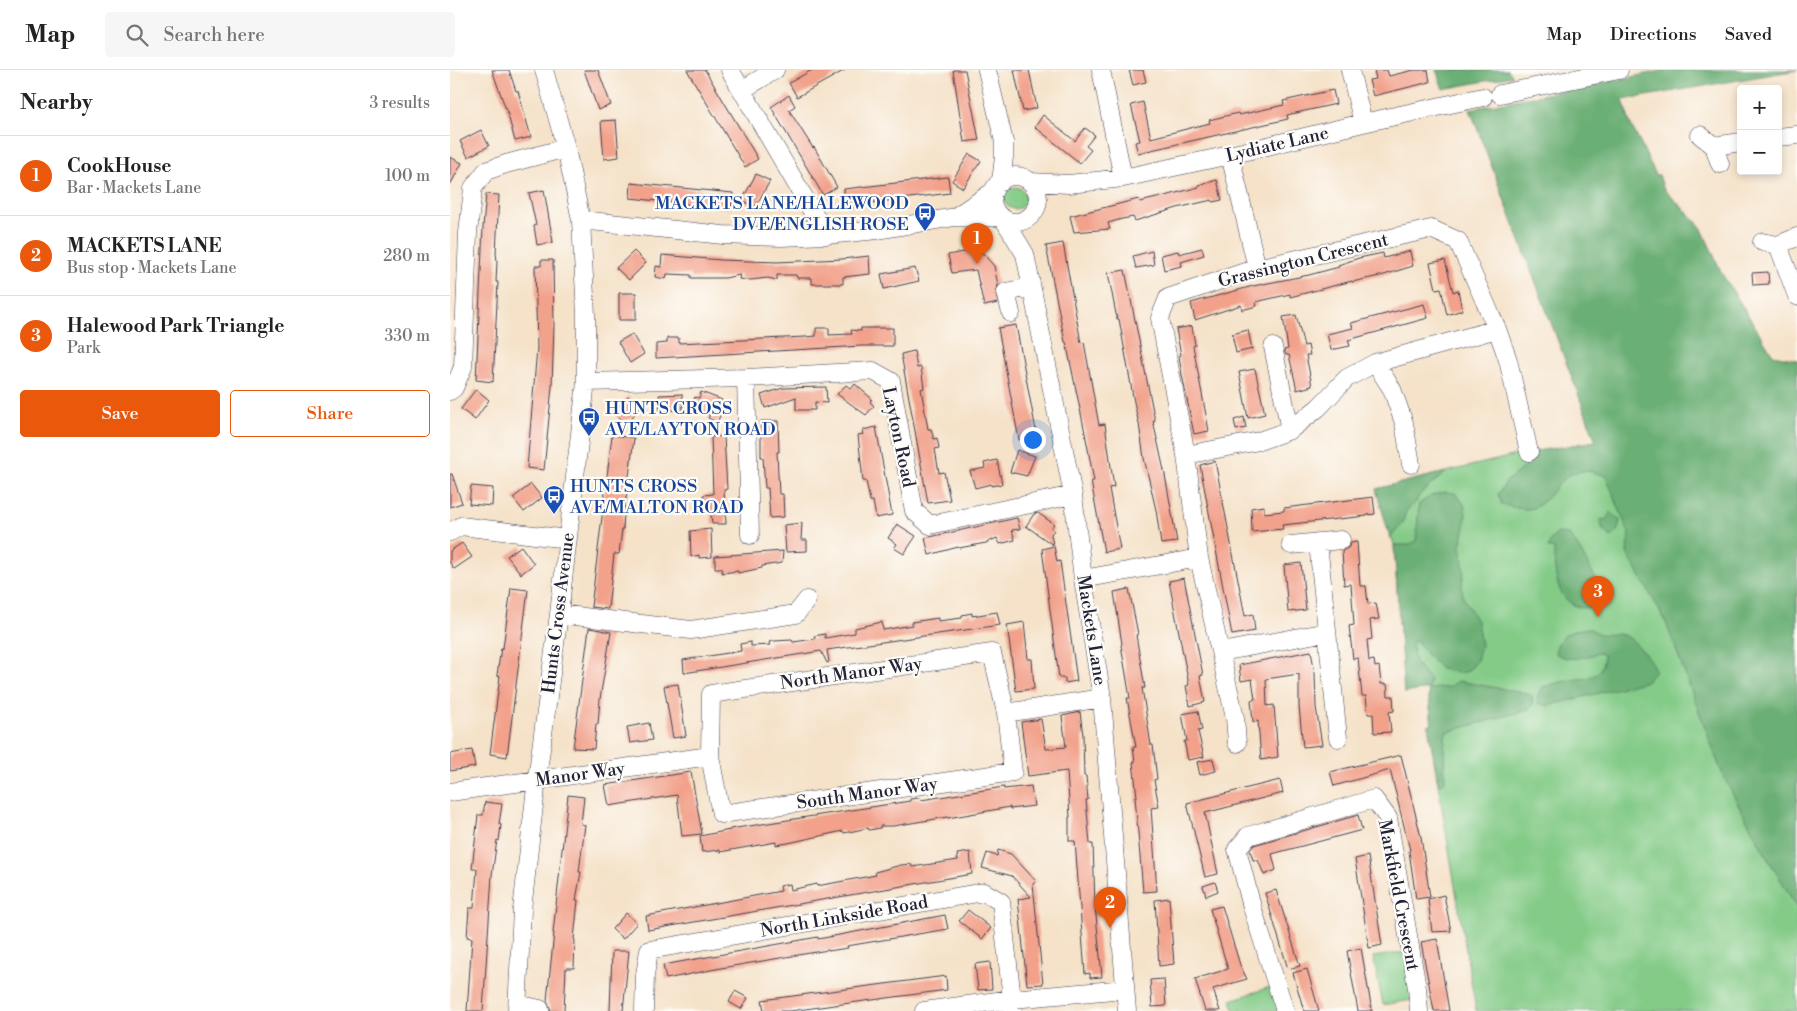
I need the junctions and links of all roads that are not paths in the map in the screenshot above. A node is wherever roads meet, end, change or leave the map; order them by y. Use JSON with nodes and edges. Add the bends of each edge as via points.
{"nodes":[{"id":1,"x":544,"y":70,"type":"edge"},
{"id":2,"x":730,"y":70,"type":"edge"},
{"id":3,"x":774,"y":70,"type":"edge"},
{"id":4,"x":988,"y":70,"type":"edge"},
{"id":5,"x":1101,"y":70,"type":"edge"},
{"id":6,"x":1350,"y":70,"type":"edge"},
{"id":7,"x":1618,"y":70,"type":"edge"},
{"id":8,"x":742,"y":90,"type":"junction"},
{"id":9,"x":1363,"y":123,"type":"junction"},
{"id":10,"x":1700,"y":135,"type":"dead end"},
{"id":11,"x":1797,"y":135,"type":"edge"},
{"id":12,"x":1782,"y":137,"type":"edge"},
{"id":13,"x":1004,"y":142,"type":"junction"},
{"id":14,"x":1737,"y":143,"type":"edge"},
{"id":15,"x":1714,"y":146,"type":"junction"},
{"id":16,"x":566,"y":148,"type":"junction"},
{"id":17,"x":1230,"y":155,"type":"junction"},
{"id":18,"x":1720,"y":164,"type":"dead end"},
{"id":19,"x":1123,"y":178,"type":"junction"},
{"id":20,"x":1027,"y":180,"type":"junction"},
{"id":21,"x":1069,"y":184,"type":"junction"},
{"id":22,"x":997,"y":186,"type":"junction"},
{"id":23,"x":1034,"y":209,"type":"junction"},
{"id":24,"x":955,"y":217,"type":"junction"},
{"id":25,"x":1002,"y":218,"type":"junction"},
{"id":26,"x":581,"y":220,"type":"junction"},
{"id":27,"x":826,"y":235,"type":"junction"},
{"id":28,"x":1797,"y":237,"type":"edge"},
{"id":29,"x":1025,"y":254,"type":"junction"},
{"id":30,"x":1257,"y":268,"type":"junction"},
{"id":31,"x":1031,"y":287,"type":"junction"},
{"id":32,"x":1797,"y":296,"type":"edge"},
{"id":33,"x":1011,"y":314,"type":"dead end"},
{"id":34,"x":457,"y":318,"type":"edge"},
{"id":35,"x":1497,"y":329,"type":"junction"},
{"id":36,"x":1273,"y":347,"type":"dead end"},
{"id":37,"x":1375,"y":363,"type":"junction"},
{"id":38,"x":746,"y":378,"type":"junction"},
{"id":39,"x":586,"y":382,"type":"junction"},
{"id":40,"x":450,"y":391,"type":"edge"},
{"id":41,"x":1290,"y":430,"type":"junction"},
{"id":42,"x":1529,"y":452,"type":"dead end"},
{"id":43,"x":1186,"y":455,"type":"junction"},
{"id":44,"x":1411,"y":464,"type":"dead end"},
{"id":45,"x":1073,"y":495,"type":"junction"},
{"id":46,"x":450,"y":532,"type":"edge"},
{"id":47,"x":750,"y":535,"type":"dead end"},
{"id":48,"x":567,"y":539,"type":"junction"},
{"id":49,"x":1341,"y":540,"type":"dead end"},
{"id":50,"x":1318,"y":543,"type":"junction"},
{"id":51,"x":1291,"y":545,"type":"dead end"},
{"id":52,"x":1198,"y":558,"type":"junction"},
{"id":53,"x":1083,"y":579,"type":"junction"},
{"id":54,"x":807,"y":600,"type":"dead end"},
{"id":55,"x":559,"y":614,"type":"junction"},
{"id":56,"x":1327,"y":632,"type":"junction"},
{"id":57,"x":1221,"y":652,"type":"junction"},
{"id":58,"x":1102,"y":698,"type":"junction"},
{"id":59,"x":1006,"y":713,"type":"junction"},
{"id":60,"x":1338,"y":738,"type":"dead end"},
{"id":61,"x":1237,"y":744,"type":"dead end"},
{"id":62,"x":710,"y":756,"type":"junction"},
{"id":63,"x":537,"y":780,"type":"junction"},
{"id":64,"x":450,"y":792,"type":"edge"},
{"id":65,"x":1125,"y":989,"type":"junction"},
{"id":66,"x":1013,"y":1005,"type":"edge"},
{"id":67,"x":517,"y":1007,"type":"edge"},
{"id":68,"x":540,"y":1011,"type":"edge"},
{"id":69,"x":644,"y":1011,"type":"edge"},
{"id":70,"x":924,"y":1011,"type":"edge"},
{"id":71,"x":1127,"y":1011,"type":"edge"},
{"id":72,"x":1285,"y":1011,"type":"edge"},
{"id":73,"x":1419,"y":1011,"type":"edge"}],
"edges":[{"from":1,"to":16,"type":"street","name":"Hunts Cross Avenue"},
{"from":2,"to":8,"type":"street"},
{"from":3,"to":8,"type":"street"},
{"from":4,"to":13,"type":"street"},
{"from":5,"to":19,"type":"street"},
{"from":6,"to":9,"type":"street"},
{"from":7,"to":9,"type":"street","name":"Lydiate Lane"},
{"from":8,"to":27,"type":"street"},
{"from":9,"to":17,"type":"street","name":"Lydiate Lane"},
{"from":10,"to":15,"type":"street"},
{"from":11,"to":12,"type":"street"},
{"from":13,"to":20,"type":"street"},
{"from":13,"to":22,"type":"street"},
{"from":14,"to":15,"type":"street"},
{"from":15,"to":18,"type":"street"},
{"from":16,"to":26,"type":"street","name":"Hunts Cross Avenue"},
{"from":16,"to":34,"type":"street","via":[[486,171],[473,188]]},
{"from":17,"to":19,"type":"street","name":"Lydiate Lane"},
{"from":17,"to":30,"type":"street"},
{"from":19,"to":21,"type":"street","name":"Lydiate Lane"},
{"from":20,"to":21,"type":"street","name":"Lydiate Lane"},
{"from":20,"to":22,"type":"street","via":[[1012,177]]},
{"from":20,"to":23,"type":"street","via":[[1035,188]]},
{"from":21,"to":23,"type":"street","name":"Lydiate Lane","via":[[1047,195]]},
{"from":22,"to":24,"type":"street"},
{"from":22,"to":25,"type":"street","via":[[993,205]]},
{"from":23,"to":25,"type":"street","via":[[1025,220],[1017,222]]},
{"from":23,"to":29,"type":"street","name":"Mackets Lane"},
{"from":24,"to":25,"type":"street"},
{"from":24,"to":27,"type":"street"},
{"from":25,"to":29,"type":"street","name":"Mackets Lane"},
{"from":26,"to":27,"type":"street","via":[[723,235]]},
{"from":26,"to":39,"type":"street","name":"Hunts Cross Avenue"},
{"from":28,"to":32,"type":"street","via":[[1770,243]]},
{"from":29,"to":31,"type":"street","name":"Mackets Lane"},
{"from":30,"to":35,"type":"street","name":"Grassington Crescent","via":[[1431,229],[1458,242]]},
{"from":30,"to":43,"type":"street","name":"Grassington Crescent","via":[[1168,298],[1160,318]]},
{"from":31,"to":33,"type":"street","via":[[1006,292]]},
{"from":31,"to":45,"type":"street","name":"Mackets Lane"},
{"from":34,"to":40,"type":"street","via":[[462,367]]},
{"from":35,"to":37,"type":"street"},
{"from":35,"to":42,"type":"street","name":"Grassington Crescent","via":[[1508,360]]},
{"from":36,"to":41,"type":"street"},
{"from":37,"to":41,"type":"street","via":[[1347,378],[1318,408]]},
{"from":37,"to":44,"type":"street","via":[[1392,389],[1404,422]]},
{"from":38,"to":39,"type":"street","name":"Layton Road"},
{"from":38,"to":45,"type":"street","name":"Layton Road","via":[[873,371],[891,381],[914,510],[930,524]]},
{"from":38,"to":47,"type":"street"},
{"from":39,"to":48,"type":"street","name":"Hunts Cross Avenue"},
{"from":41,"to":43,"type":"street","via":[[1259,441]]},
{"from":43,"to":52,"type":"street","name":"Grassington Crescent"},
{"from":45,"to":53,"type":"street","name":"Mackets Lane"},
{"from":46,"to":48,"type":"street","via":[[460,526]]},
{"from":48,"to":55,"type":"street","name":"Hunts Cross Avenue"},
{"from":49,"to":50,"type":"street"},
{"from":50,"to":51,"type":"street"},
{"from":50,"to":56,"type":"street"},
{"from":52,"to":53,"type":"street"},
{"from":52,"to":57,"type":"street","name":"Grassington Crescent"},
{"from":53,"to":58,"type":"street","name":"Mackets Lane"},
{"from":54,"to":55,"type":"street","via":[[796,614],[692,630]]},
{"from":55,"to":63,"type":"street","name":"Hunts Cross Avenue"},
{"from":56,"to":57,"type":"street"},
{"from":56,"to":60,"type":"street"},
{"from":57,"to":61,"type":"street","name":"Grassington Crescent"},
{"from":58,"to":59,"type":"street"},
{"from":58,"to":65,"type":"street","name":"Mackets Lane"},
{"from":59,"to":62,"type":"street","name":"North Manor Way","via":[[992,653],[730,691],[711,694]]},
{"from":59,"to":62,"type":"street","name":"South Manor Way","via":[[1013,772],[721,814]]},
{"from":62,"to":63,"type":"street","name":"Manor Way"},
{"from":63,"to":64,"type":"street","name":"Manor Way"},
{"from":63,"to":67,"type":"street","name":"Hunts Cross Avenue","via":[[522,910]]},
{"from":65,"to":66,"type":"street"},
{"from":65,"to":71,"type":"street","name":"Mackets Lane"},
{"from":66,"to":69,"type":"street","name":"North Linkside Road","via":[[1000,902],[984,892],[649,950]]},
{"from":66,"to":70,"type":"street"},
{"from":67,"to":68,"type":"street"},
{"from":72,"to":73,"type":"street","name":"Markfield Crescent","via":[[1237,849],[1248,836],[1374,799],[1388,818]]}]}
